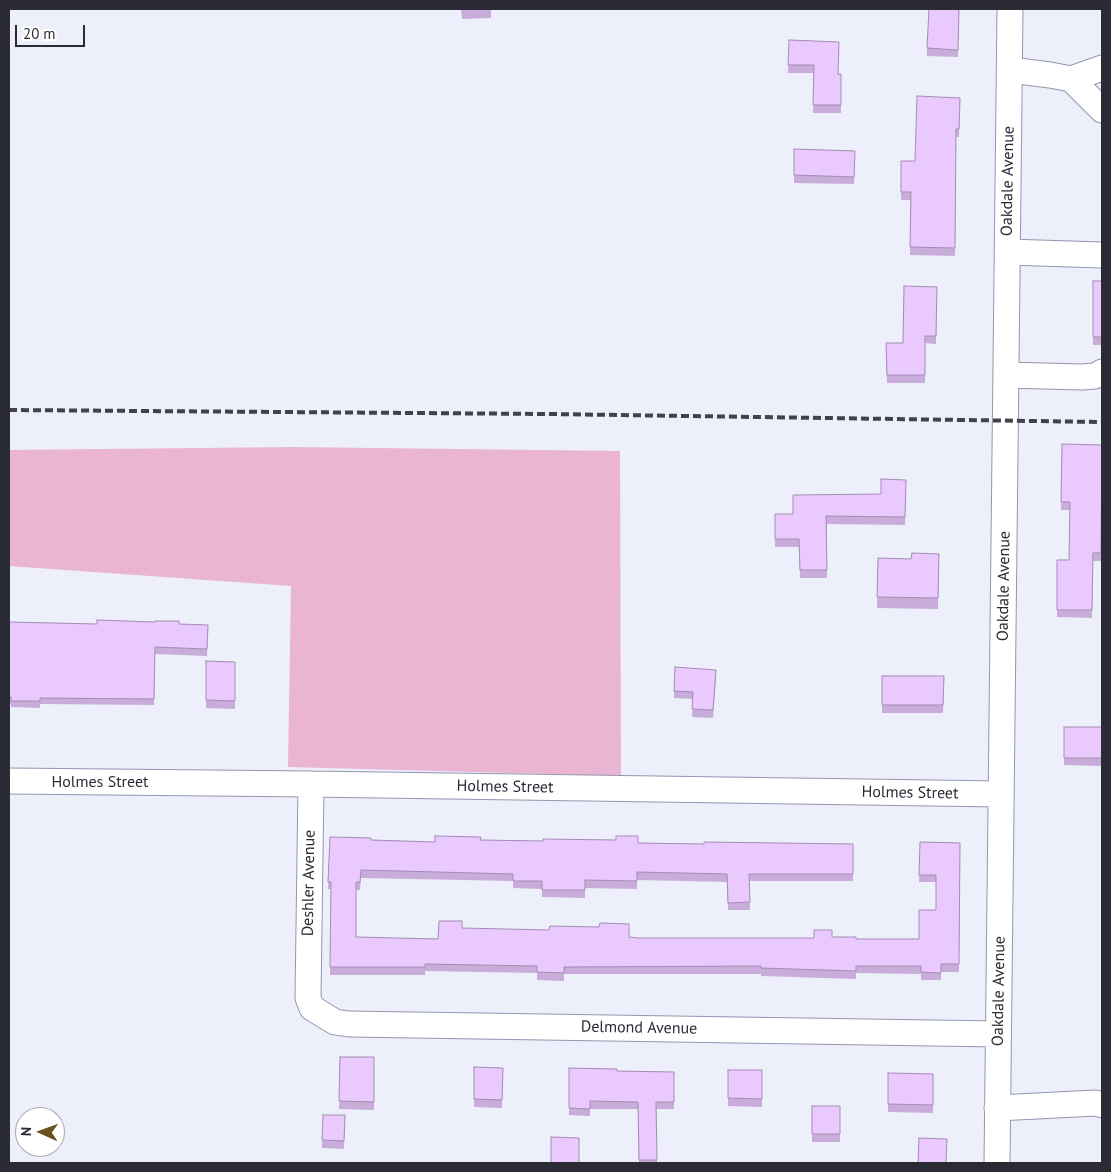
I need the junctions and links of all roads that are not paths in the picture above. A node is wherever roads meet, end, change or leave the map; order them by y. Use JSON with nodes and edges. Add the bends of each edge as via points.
{"nodes":[{"id":1,"x":1010,"y":9,"type":"edge"},
{"id":2,"x":1102,"y":68,"type":"edge"},
{"id":3,"x":1010,"y":70,"type":"junction"},
{"id":4,"x":1071,"y":79,"type":"junction"},
{"id":5,"x":1102,"y":110,"type":"edge"},
{"id":6,"x":1008,"y":252,"type":"junction"},
{"id":7,"x":1102,"y":255,"type":"edge"},
{"id":8,"x":1102,"y":372,"type":"edge"},
{"id":9,"x":1006,"y":376,"type":"junction"},
{"id":10,"x":9,"y":781,"type":"edge"},
{"id":11,"x":311,"y":784,"type":"junction"},
{"id":12,"x":1001,"y":794,"type":"junction"},
{"id":13,"x":307,"y":982,"type":"joint"},
{"id":14,"x":998,"y":1034,"type":"junction"},
{"id":15,"x":1102,"y":1105,"type":"edge"},
{"id":16,"x":997,"y":1108,"type":"junction"},
{"id":17,"x":997,"y":1163,"type":"edge"}],
"edges":[{"from":1,"to":3,"type":"street","name":"Oakdale Avenue"},
{"from":2,"to":4,"type":"street"},
{"from":3,"to":4,"type":"street"},
{"from":3,"to":6,"type":"street","name":"Oakdale Avenue"},
{"from":4,"to":5,"type":"street"},
{"from":6,"to":7,"type":"street"},
{"from":6,"to":9,"type":"street","name":"Oakdale Avenue"},
{"from":8,"to":9,"type":"street","via":[[1082,377]]},
{"from":9,"to":12,"type":"street","name":"Oakdale Avenue"},
{"from":10,"to":11,"type":"street","name":"Holmes Street"},
{"from":11,"to":12,"type":"street","name":"Holmes Street"},
{"from":11,"to":13,"type":"street","name":"Deshler Avenue"},
{"from":12,"to":14,"type":"street","name":"Oakdale Avenue"},
{"from":13,"to":14,"type":"street","name":"Delmond Avenue","via":[[312,1008],[335,1022],[349,1024]]},
{"from":14,"to":16,"type":"street","name":"Oakdale Avenue"},
{"from":15,"to":16,"type":"street"},
{"from":16,"to":17,"type":"street","name":"Oakdale Avenue"}]}
